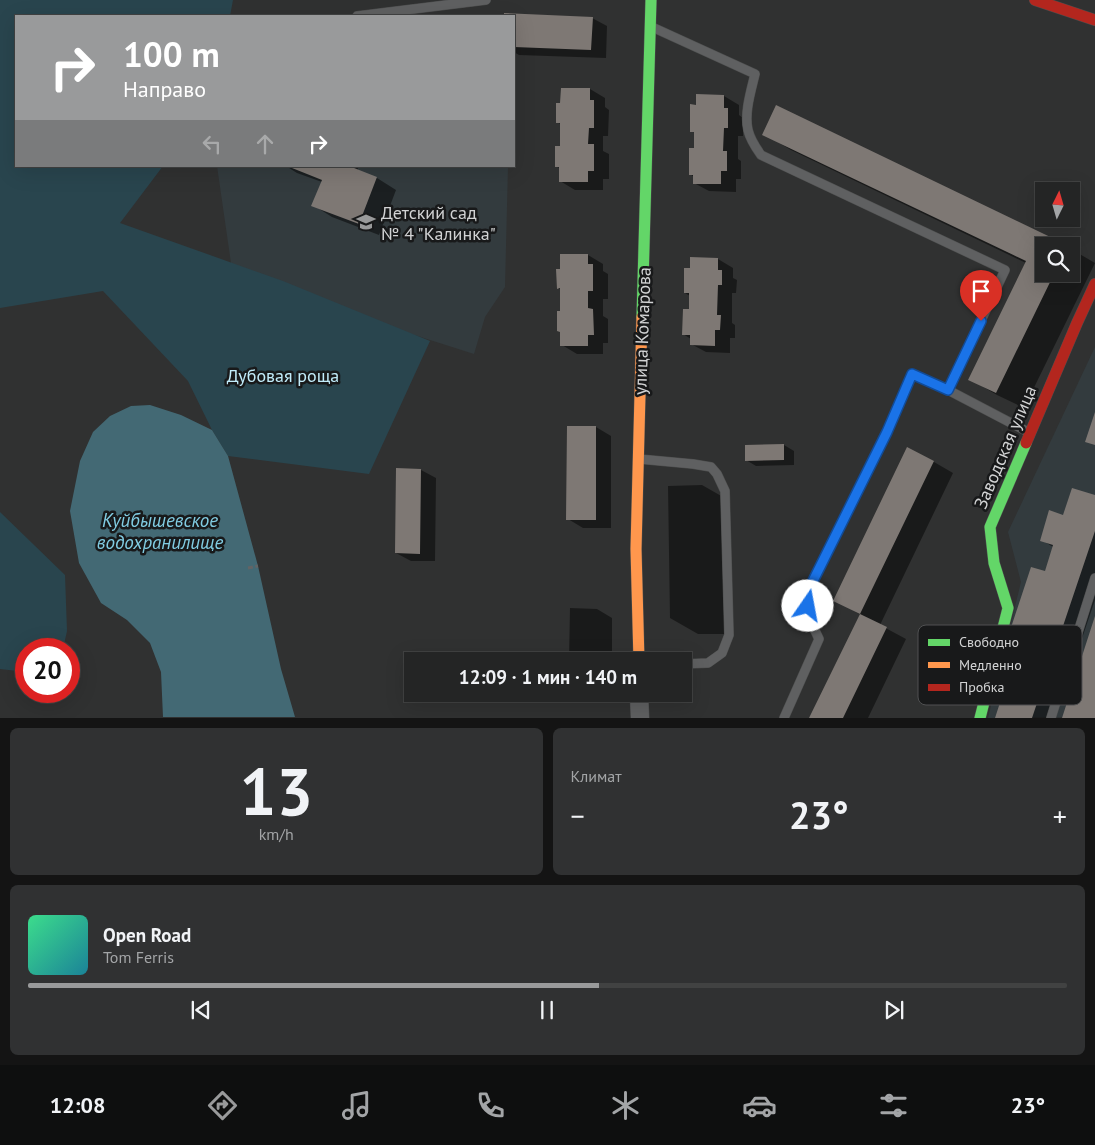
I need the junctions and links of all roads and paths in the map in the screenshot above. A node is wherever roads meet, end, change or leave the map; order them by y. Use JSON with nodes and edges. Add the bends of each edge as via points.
{"nodes":[{"id":1,"x":486,"y":0,"type":"edge"},
{"id":2,"x":651,"y":0,"type":"edge"},
{"id":3,"x":1035,"y":0,"type":"edge"},
{"id":4,"x":378,"y":15,"type":"edge"},
{"id":5,"x":1095,"y":20,"type":"edge"},
{"id":6,"x":651,"y":26,"type":"junction"},
{"id":7,"x":1095,"y":284,"type":"edge"},
{"id":8,"x":948,"y":390,"type":"junction"},
{"id":9,"x":1030,"y":433,"type":"junction"},
{"id":10,"x":638,"y":459,"type":"junction"},
{"id":11,"x":258,"y":566,"type":"dead end"},
{"id":12,"x":248,"y":568,"type":"dead end"},
{"id":13,"x":1095,"y":578,"type":"edge"},
{"id":14,"x":1004,"y":625,"type":"edge"},
{"id":15,"x":1080,"y":625,"type":"edge"},
{"id":16,"x":638,"y":652,"type":"edge"},
{"id":17,"x":692,"y":664,"type":"edge"},
{"id":18,"x":639,"y":702,"type":"edge"},
{"id":19,"x":983,"y":705,"type":"edge"},
{"id":20,"x":1055,"y":705,"type":"edge"},
{"id":21,"x":640,"y":718,"type":"edge"},
{"id":22,"x":784,"y":718,"type":"edge"},
{"id":23,"x":980,"y":718,"type":"edge"},
{"id":24,"x":1051,"y":718,"type":"edge"}],
"edges":[{"from":1,"to":4,"type":"lane"},
{"from":2,"to":6,"type":"street","name":"улица Комарова"},
{"from":3,"to":5,"type":"street"},
{"from":6,"to":8,"type":"lane","via":[[756,74],[748,112],[748,130],[761,155],[1005,270]]},
{"from":6,"to":10,"type":"street","name":"улица Комарова"},
{"from":7,"to":9,"type":"street","name":"Заводская улица"},
{"from":8,"to":9,"type":"lane"},
{"from":8,"to":22,"type":"lane","via":[[912,374],[887,432],[809,589],[811,622],[819,639]]},
{"from":9,"to":14,"type":"street","name":"Заводская улица","via":[[990,527],[994,564],[1008,608]]},
{"from":10,"to":16,"type":"street","name":"улица Комарова"},
{"from":10,"to":17,"type":"lane","via":[[711,467],[725,491],[729,635],[722,653],[708,663]]},
{"from":11,"to":12,"type":"path"},
{"from":13,"to":15,"type":"lane"},
{"from":18,"to":21,"type":"street"},
{"from":19,"to":23,"type":"street","name":"Заводская улица"},
{"from":20,"to":24,"type":"lane"}]}
